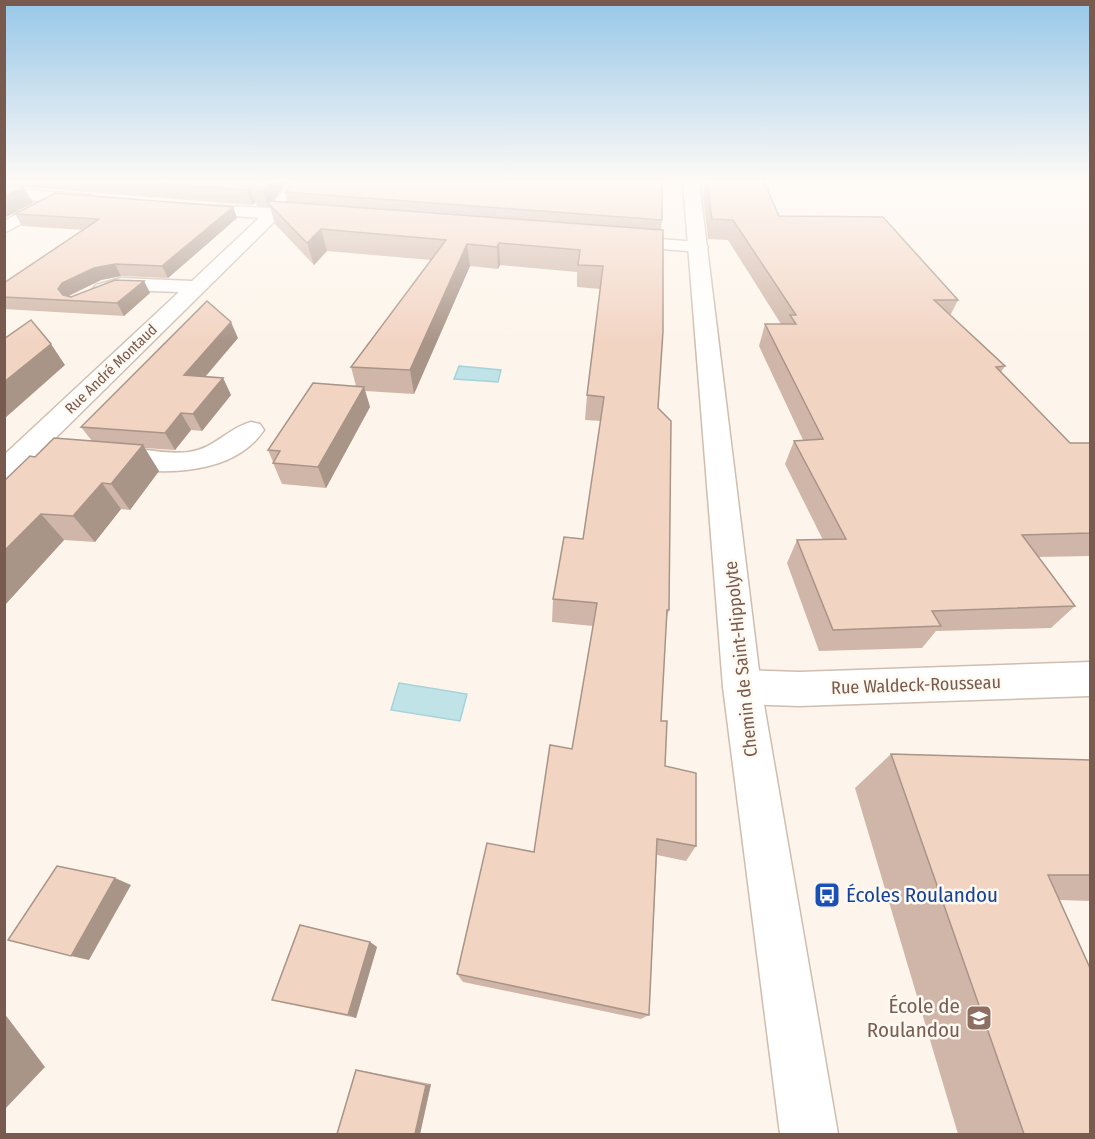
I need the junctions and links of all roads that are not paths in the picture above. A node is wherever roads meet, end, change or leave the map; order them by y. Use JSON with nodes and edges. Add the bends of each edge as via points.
{"nodes":[{"id":1,"x":251,"y":235,"type":"edge"},
{"id":2,"x":698,"y":235,"type":"edge"},
{"id":3,"x":603,"y":240,"type":"edge"},
{"id":4,"x":699,"y":247,"type":"junction"},
{"id":5,"x":196,"y":287,"type":"junction"},
{"id":6,"x":88,"y":296,"type":"edge"},
{"id":7,"x":250,"y":430,"type":"dead end"},
{"id":8,"x":27,"y":450,"type":"junction"},
{"id":9,"x":4,"y":472,"type":"edge"},
{"id":10,"x":1090,"y":678,"type":"edge"},
{"id":11,"x":742,"y":687,"type":"junction"},
{"id":12,"x":809,"y":1134,"type":"edge"}],
"edges":[{"from":1,"to":5,"type":"street","name":"Rue André Montaud"},
{"from":2,"to":4,"type":"street","name":"Chemin de Saint-Hippolyte"},
{"from":3,"to":4,"type":"street"},
{"from":4,"to":11,"type":"street","name":"Chemin de Saint-Hippolyte"},
{"from":5,"to":6,"type":"street","via":[[121,284]]},
{"from":5,"to":8,"type":"street","name":"Rue André Montaud"},
{"from":7,"to":8,"type":"street","via":[[225,449],[182,462]]},
{"from":8,"to":9,"type":"street","name":"Rue André Montaud"},
{"from":10,"to":11,"type":"street","name":"Rue Waldeck-Rousseau","via":[[799,689]]},
{"from":11,"to":12,"type":"street","name":"Chemin de Saint-Hippolyte"}]}
